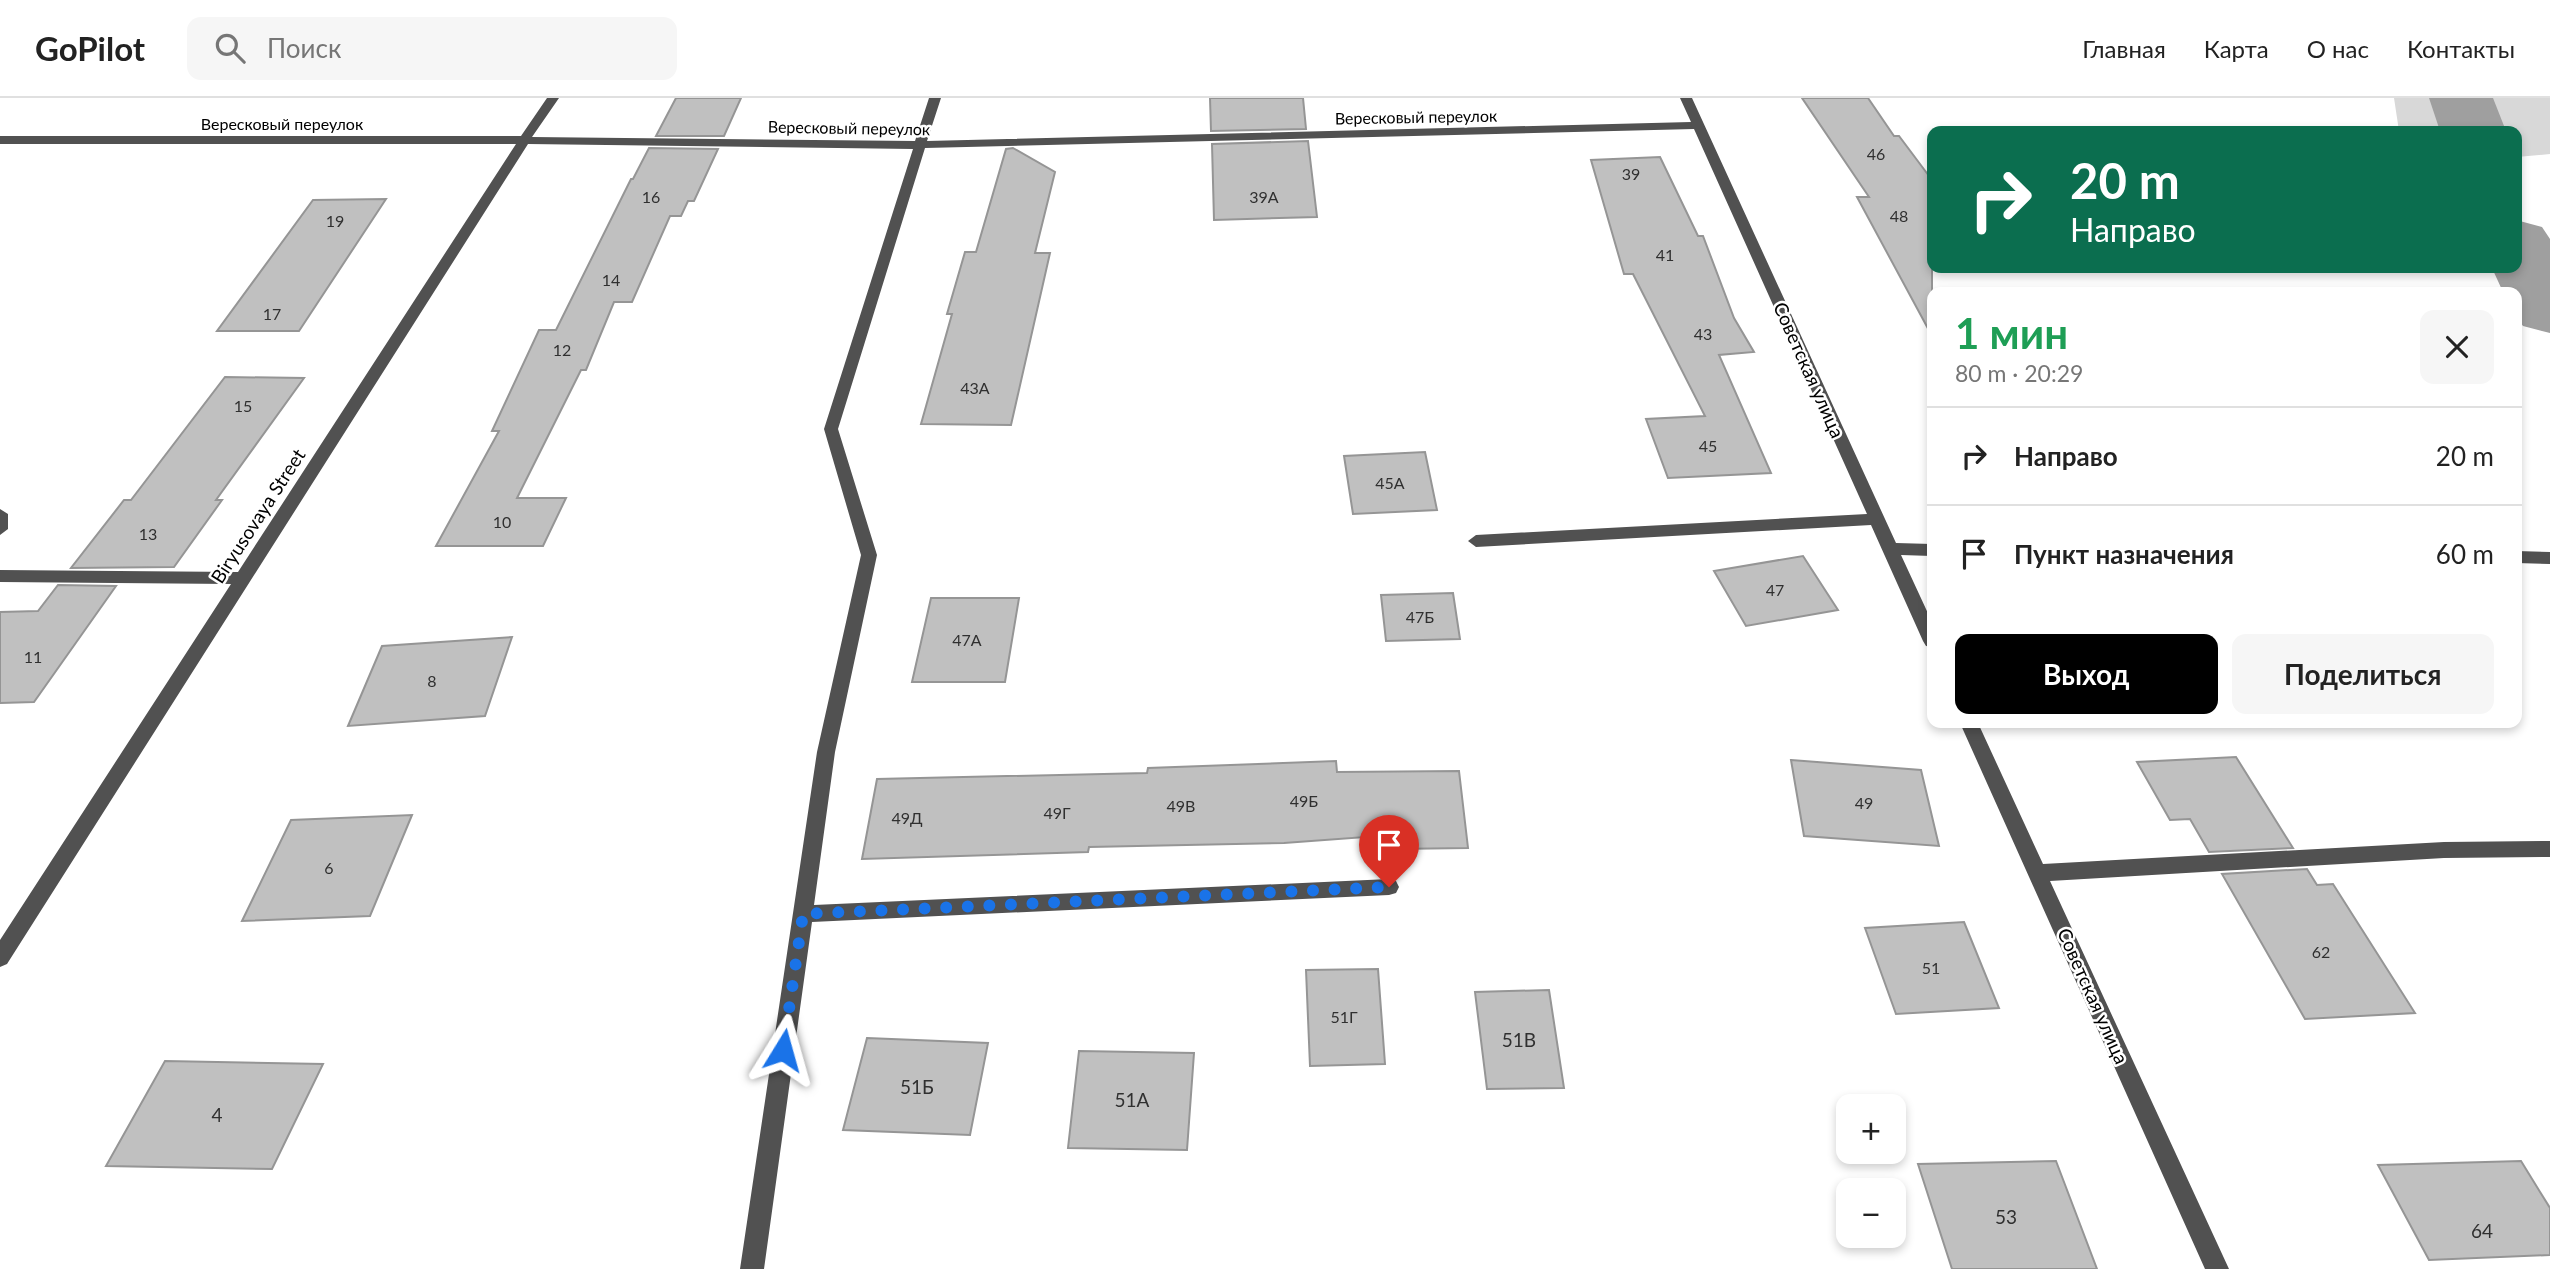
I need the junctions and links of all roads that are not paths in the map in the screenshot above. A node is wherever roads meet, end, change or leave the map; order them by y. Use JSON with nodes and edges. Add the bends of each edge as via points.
{"nodes":[{"id":1,"x":553,"y":98,"type":"edge"},
{"id":2,"x":935,"y":98,"type":"edge"},
{"id":3,"x":1685,"y":98,"type":"edge"},
{"id":4,"x":1698,"y":125,"type":"junction"},
{"id":5,"x":0,"y":140,"type":"edge"},
{"id":6,"x":524,"y":140,"type":"junction"},
{"id":7,"x":918,"y":145,"type":"junction"},
{"id":8,"x":0,"y":513,"type":"edge"},
{"id":9,"x":1876,"y":519,"type":"junction"},
{"id":10,"x":0,"y":529,"type":"edge"},
{"id":11,"x":1476,"y":541,"type":"dead end"},
{"id":12,"x":1890,"y":549,"type":"junction"},
{"id":13,"x":1927,"y":550,"type":"edge"},
{"id":14,"x":2522,"y":557,"type":"edge"},
{"id":15,"x":2550,"y":558,"type":"edge"},
{"id":16,"x":0,"y":576,"type":"edge"},
{"id":17,"x":243,"y":578,"type":"junction"},
{"id":18,"x":1927,"y":631,"type":"edge"},
{"id":19,"x":1971,"y":728,"type":"edge"},
{"id":20,"x":2550,"y":849,"type":"edge"},
{"id":21,"x":2037,"y":873,"type":"junction"},
{"id":22,"x":1389,"y":887,"type":"dead end"},
{"id":23,"x":803,"y":914,"type":"junction"},
{"id":24,"x":0,"y":958,"type":"edge"},
{"id":25,"x":752,"y":1269,"type":"edge"},
{"id":26,"x":2217,"y":1269,"type":"edge"}],
"edges":[{"from":1,"to":6,"type":"street","name":"Biryusovaya Street"},
{"from":2,"to":7,"type":"street"},
{"from":3,"to":4,"type":"street","name":"Советская улица"},
{"from":4,"to":7,"type":"street","name":"Вересковый переулок"},
{"from":4,"to":9,"type":"street","name":"Советская улица"},
{"from":5,"to":6,"type":"street","name":"Вересковый переулок"},
{"from":6,"to":7,"type":"street","name":"Вересковый переулок"},
{"from":6,"to":17,"type":"street","name":"Biryusovaya Street"},
{"from":7,"to":23,"type":"street","via":[[831,429],[869,555],[826,752]]},
{"from":8,"to":10,"type":"street"},
{"from":9,"to":11,"type":"street"},
{"from":9,"to":12,"type":"street","name":"Советская улица"},
{"from":12,"to":13,"type":"street"},
{"from":12,"to":18,"type":"street","name":"Советская улица"},
{"from":14,"to":15,"type":"street"},
{"from":16,"to":17,"type":"street"},
{"from":17,"to":24,"type":"street","name":"Biryusovaya Street"},
{"from":19,"to":21,"type":"street","name":"Советская улица"},
{"from":20,"to":21,"type":"street","via":[[2444,850]]},
{"from":21,"to":26,"type":"street","name":"Советская улица"},
{"from":22,"to":23,"type":"street"},
{"from":23,"to":25,"type":"street"}]}
